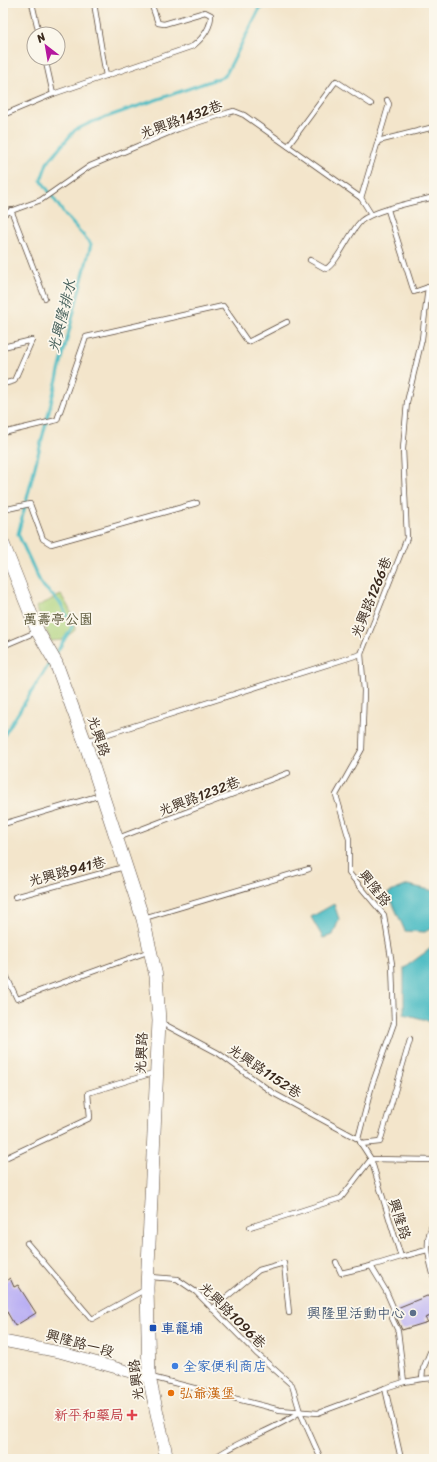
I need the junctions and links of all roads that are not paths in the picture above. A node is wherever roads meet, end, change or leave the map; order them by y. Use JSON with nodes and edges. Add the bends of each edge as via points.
{"nodes":[{"id":1,"x":32,"y":3,"type":"edge"},
{"id":2,"x":94,"y":3,"type":"edge"},
{"id":3,"x":151,"y":3,"type":"edge"},
{"id":4,"x":37,"y":26,"type":"edge"},
{"id":5,"x":47,"y":66,"type":"edge"},
{"id":6,"x":106,"y":76,"type":"junction"},
{"id":7,"x":53,"y":94,"type":"junction"},
{"id":8,"x":387,"y":100,"type":"dead end"},
{"id":9,"x":371,"y":104,"type":"dead end"},
{"id":10,"x":3,"y":115,"type":"edge"},
{"id":11,"x":434,"y":127,"type":"edge"},
{"id":12,"x":378,"y":141,"type":"junction"},
{"id":13,"x":288,"y":146,"type":"junction"},
{"id":14,"x":434,"y":197,"type":"edge"},
{"id":15,"x":361,"y":198,"type":"junction"},
{"id":16,"x":11,"y":210,"type":"junction"},
{"id":17,"x":388,"y":210,"type":"junction"},
{"id":18,"x":3,"y":214,"type":"edge"},
{"id":19,"x":371,"y":214,"type":"junction"},
{"id":20,"x":310,"y":260,"type":"dead end"},
{"id":21,"x":434,"y":285,"type":"edge"},
{"id":22,"x":428,"y":287,"type":"junction"},
{"id":23,"x":45,"y":298,"type":"dead end"},
{"id":24,"x":287,"y":322,"type":"dead end"},
{"id":25,"x":3,"y":347,"type":"edge"},
{"id":26,"x":3,"y":384,"type":"edge"},
{"id":27,"x":3,"y":433,"type":"edge"},
{"id":28,"x":197,"y":502,"type":"dead end"},
{"id":29,"x":3,"y":510,"type":"edge"},
{"id":30,"x":3,"y":544,"type":"edge"},
{"id":31,"x":38,"y":632,"type":"junction"},
{"id":32,"x":3,"y":646,"type":"edge"},
{"id":33,"x":361,"y":654,"type":"junction"},
{"id":34,"x":85,"y":742,"type":"junction"},
{"id":35,"x":288,"y":774,"type":"dead end"},
{"id":36,"x":101,"y":794,"type":"junction"},
{"id":37,"x":3,"y":824,"type":"edge"},
{"id":38,"x":117,"y":839,"type":"junction"},
{"id":39,"x":126,"y":866,"type":"junction"},
{"id":40,"x":309,"y":869,"type":"dead end"},
{"id":41,"x":15,"y":897,"type":"dead end"},
{"id":42,"x":143,"y":918,"type":"junction"},
{"id":43,"x":151,"y":950,"type":"junction"},
{"id":44,"x":6,"y":973,"type":"dead end"},
{"id":45,"x":159,"y":1021,"type":"junction"},
{"id":46,"x":410,"y":1040,"type":"dead end"},
{"id":47,"x":156,"y":1072,"type":"junction"},
{"id":48,"x":358,"y":1139,"type":"junction"},
{"id":49,"x":361,"y":1144,"type":"junction"},
{"id":50,"x":3,"y":1159,"type":"edge"},
{"id":51,"x":371,"y":1159,"type":"junction"},
{"id":52,"x":434,"y":1160,"type":"edge"},
{"id":53,"x":434,"y":1222,"type":"edge"},
{"id":54,"x":250,"y":1227,"type":"dead end"},
{"id":55,"x":27,"y":1243,"type":"dead end"},
{"id":56,"x":427,"y":1250,"type":"junction"},
{"id":57,"x":401,"y":1257,"type":"junction"},
{"id":58,"x":336,"y":1262,"type":"dead end"},
{"id":59,"x":371,"y":1266,"type":"junction"},
{"id":60,"x":434,"y":1278,"type":"edge"},
{"id":61,"x":148,"y":1282,"type":"junction"},
{"id":62,"x":212,"y":1309,"type":"junction"},
{"id":63,"x":289,"y":1313,"type":"dead end"},
{"id":64,"x":3,"y":1341,"type":"edge"},
{"id":65,"x":434,"y":1344,"type":"edge"},
{"id":66,"x":149,"y":1377,"type":"junction"},
{"id":67,"x":434,"y":1378,"type":"edge"},
{"id":68,"x":422,"y":1380,"type":"junction"},
{"id":69,"x":404,"y":1382,"type":"junction"},
{"id":70,"x":385,"y":1388,"type":"junction"},
{"id":71,"x":300,"y":1412,"type":"junction"},
{"id":72,"x":167,"y":1459,"type":"edge"},
{"id":73,"x":213,"y":1459,"type":"edge"},
{"id":74,"x":321,"y":1459,"type":"edge"},
{"id":75,"x":401,"y":1459,"type":"edge"}],
"edges":[{"from":1,"to":4,"type":"lane"},
{"from":2,"to":6,"type":"lane"},
{"from":3,"to":6,"type":"lane","via":[[158,23],[164,24],[205,12],[211,15],[211,22],[203,38],[193,46]]},
{"from":5,"to":7,"type":"lane"},
{"from":6,"to":7,"type":"lane"},
{"from":7,"to":10,"type":"lane"},
{"from":8,"to":12,"type":"lane","via":[[389,104]]},
{"from":9,"to":13,"type":"lane","via":[[336,81]]},
{"from":11,"to":12,"type":"lane"},
{"from":12,"to":15,"type":"lane"},
{"from":13,"to":15,"type":"lane","name":"光興路1432巷"},
{"from":13,"to":16,"type":"lane","name":"光興路1432巷","via":[[244,115],[234,111],[178,129],[90,166],[42,200]]},
{"from":14,"to":17,"type":"lane"},
{"from":15,"to":19,"type":"lane","name":"光興路1432巷"},
{"from":16,"to":18,"type":"lane","name":"光興路1432巷"},
{"from":16,"to":23,"type":"lane"},
{"from":17,"to":19,"type":"lane"},
{"from":17,"to":22,"type":"lane","via":[[414,292]]},
{"from":19,"to":20,"type":"lane","via":[[349,235],[329,267],[323,268]]},
{"from":21,"to":22,"type":"lane"},
{"from":22,"to":33,"type":"lane","name":"光興路1266巷","via":[[422,339],[407,402],[403,449],[407,538]]},
{"from":24,"to":27,"type":"lane","via":[[248,342],[223,306],[86,337],[57,420]]},
{"from":25,"to":26,"type":"lane","via":[[32,340],[14,381]]},
{"from":28,"to":29,"type":"lane","via":[[51,544],[43,539],[30,504]]},
{"from":30,"to":31,"type":"main road"},
{"from":31,"to":32,"type":"lane"},
{"from":31,"to":34,"type":"main road","name":"光興路","via":[[56,663]]},
{"from":33,"to":34,"type":"lane","name":"光興路1266巷"},
{"from":33,"to":48,"type":"lane","name":"興隆路","via":[[364,691],[362,749],[336,795],[349,839],[348,873],[384,916],[392,964],[394,1023],[372,1085]]},
{"from":34,"to":36,"type":"main road","name":"光興路"},
{"from":35,"to":38,"type":"lane","name":"光興路1232巷"},
{"from":36,"to":37,"type":"lane"},
{"from":36,"to":38,"type":"main road","name":"光興路"},
{"from":38,"to":39,"type":"main road","name":"光興路"},
{"from":39,"to":41,"type":"lane","name":"光興路941巷"},
{"from":39,"to":42,"type":"main road","name":"光興路"},
{"from":40,"to":42,"type":"lane"},
{"from":42,"to":43,"type":"main road","name":"光興路"},
{"from":43,"to":44,"type":"lane","via":[[17,999]]},
{"from":43,"to":45,"type":"main road","name":"光興路","via":[[156,976]]},
{"from":45,"to":47,"type":"main road","name":"光興路"},
{"from":45,"to":48,"type":"lane","name":"光興路1152巷","via":[[218,1053],[273,1093]]},
{"from":46,"to":49,"type":"lane","via":[[380,1142]]},
{"from":47,"to":50,"type":"lane","via":[[88,1093],[90,1118]]},
{"from":47,"to":61,"type":"main road","name":"光興路"},
{"from":48,"to":49,"type":"lane","name":"興隆路"},
{"from":49,"to":51,"type":"lane","name":"興隆路"},
{"from":51,"to":52,"type":"lane"},
{"from":51,"to":54,"type":"lane","via":[[341,1198]]},
{"from":51,"to":57,"type":"lane","name":"興隆路"},
{"from":53,"to":56,"type":"lane","name":"興隆路","via":[[428,1233]]},
{"from":55,"to":61,"type":"lane","via":[[92,1319]]},
{"from":56,"to":57,"type":"lane"},
{"from":56,"to":60,"type":"lane","name":"興隆路"},
{"from":57,"to":59,"type":"lane","name":"興隆路"},
{"from":58,"to":59,"type":"lane","name":"興隆路","via":[[341,1273]]},
{"from":59,"to":69,"type":"lane","via":[[393,1307],[392,1318],[398,1330]]},
{"from":61,"to":62,"type":"lane","name":"光興路1096巷","via":[[177,1279],[196,1292]]},
{"from":61,"to":66,"type":"main road","name":"光興路"},
{"from":62,"to":63,"type":"lane","via":[[259,1270],[284,1263]]},
{"from":62,"to":71,"type":"lane","name":"光興路1096巷","via":[[292,1385]]},
{"from":64,"to":66,"type":"street","name":"興隆路一段","via":[[60,1352]]},
{"from":65,"to":68,"type":"lane","via":[[423,1369]]},
{"from":66,"to":71,"type":"lane","via":[[280,1410]]},
{"from":66,"to":72,"type":"main road","name":"光興路"},
{"from":67,"to":68,"type":"lane"},
{"from":68,"to":69,"type":"lane"},
{"from":69,"to":70,"type":"lane"},
{"from":70,"to":71,"type":"lane","via":[[318,1412]]},
{"from":70,"to":75,"type":"lane"},
{"from":71,"to":73,"type":"lane","via":[[289,1420],[228,1448]]},
{"from":71,"to":74,"type":"lane","name":"光興路1096巷"}]}
